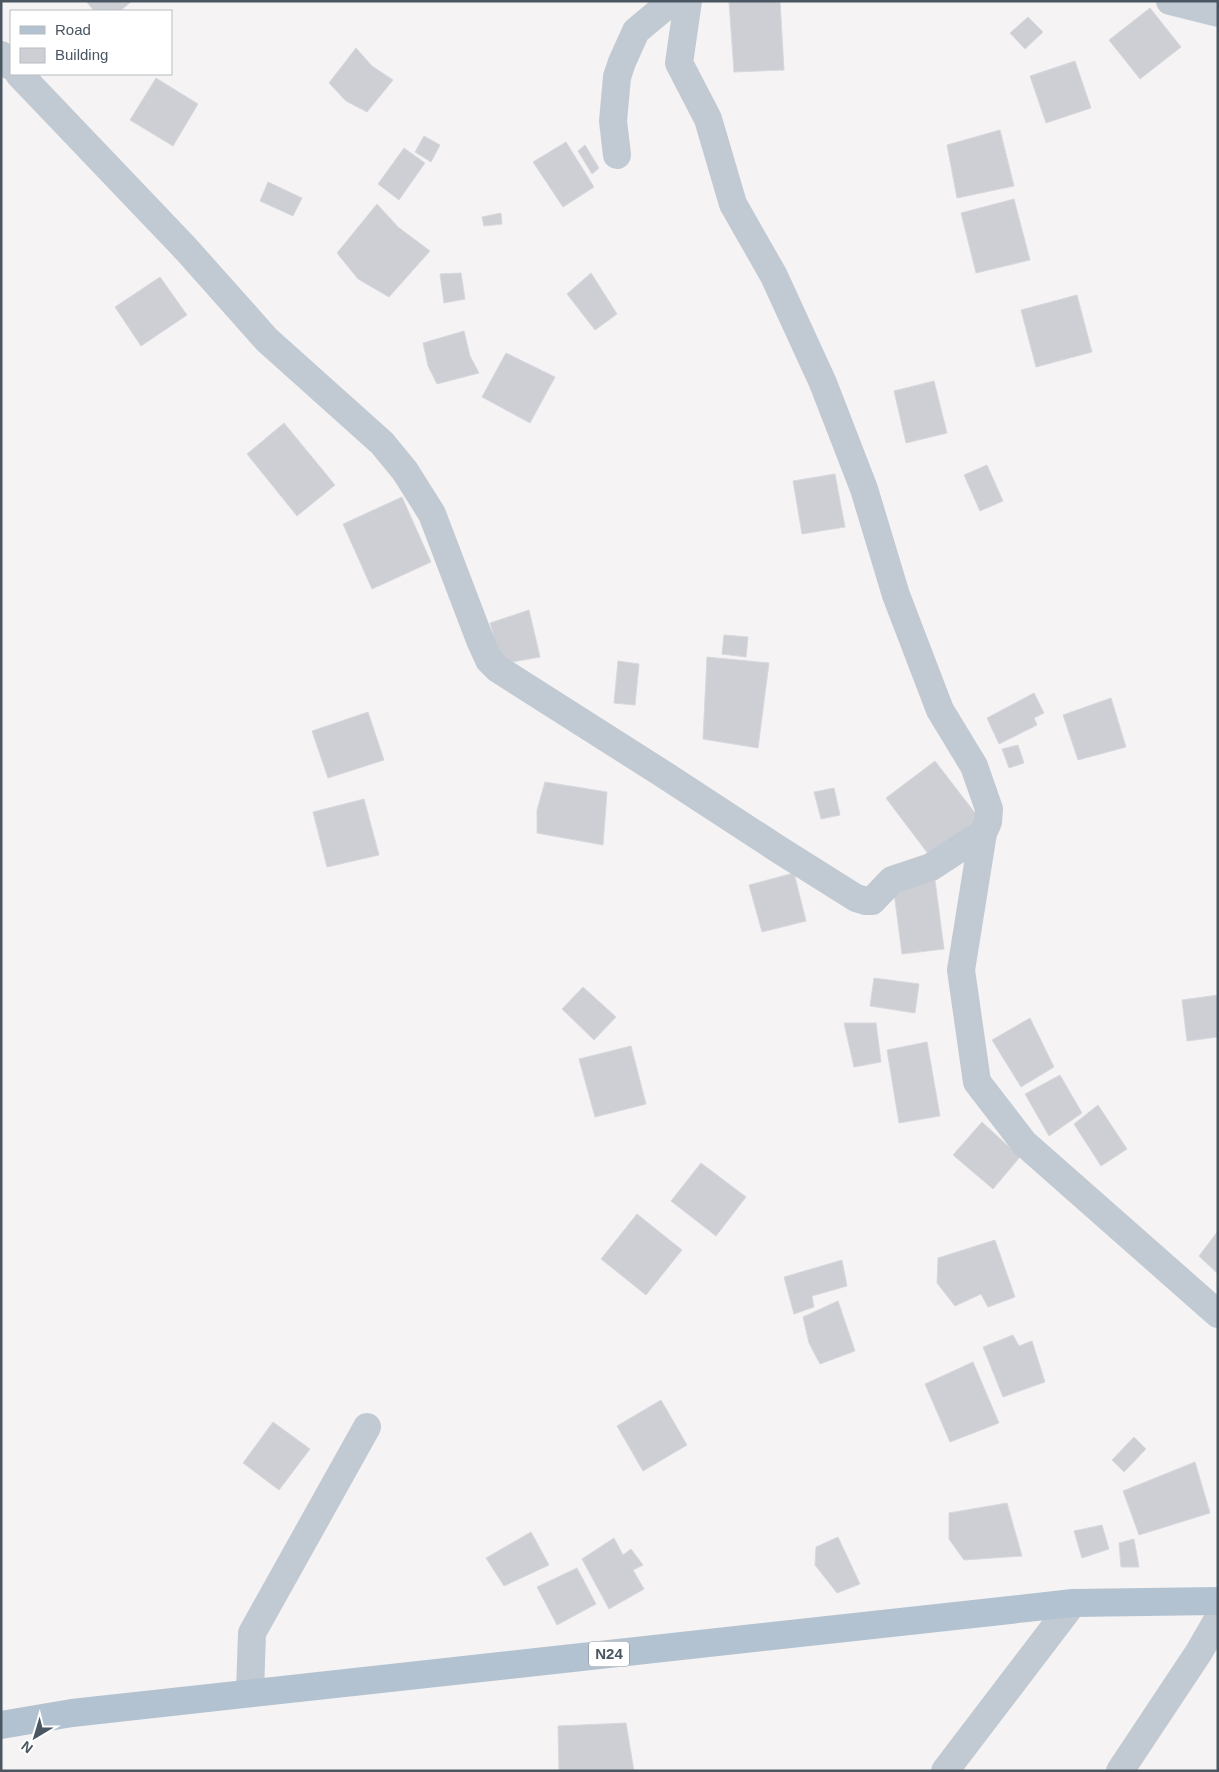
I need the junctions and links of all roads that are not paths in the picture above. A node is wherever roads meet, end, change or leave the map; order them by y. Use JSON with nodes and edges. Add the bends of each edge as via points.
{"nodes":[{"id":1,"x":672,"y":1,"type":"edge"},
{"id":2,"x":688,"y":1,"type":"edge"},
{"id":3,"x":1170,"y":1,"type":"edge"},
{"id":4,"x":1218,"y":12,"type":"edge"},
{"id":5,"x":1,"y":56,"type":"edge"},
{"id":6,"x":10,"y":65,"type":"edge"},
{"id":7,"x":20,"y":75,"type":"edge"},
{"id":8,"x":617,"y":156,"type":"dead end"},
{"id":9,"x":983,"y":833,"type":"junction"},
{"id":10,"x":1218,"y":1314,"type":"edge"},
{"id":11,"x":367,"y":1427,"type":"dead end"},
{"id":12,"x":1218,"y":1601,"type":"edge"},
{"id":13,"x":1074,"y":1603,"type":"junction"},
{"id":14,"x":1218,"y":1619,"type":"edge"},
{"id":15,"x":250,"y":1693,"type":"junction"},
{"id":16,"x":1,"y":1725,"type":"edge"},
{"id":17,"x":945,"y":1771,"type":"edge"},
{"id":18,"x":1120,"y":1771,"type":"edge"}],
"edges":[{"from":1,"to":8,"type":"street","via":[[636,31],[622,62],[617,77],[613,121]]},
{"from":2,"to":9,"type":"street","via":[[679,63],[708,119],[732,204],[774,276],[823,383],[864,489],[896,595],[940,710],[974,766],[989,809]]},
{"from":3,"to":4,"type":"street"},
{"from":5,"to":6,"type":"street"},
{"from":7,"to":9,"type":"street","via":[[186,249],[267,340],[382,443],[405,471],[432,514],[480,640],[489,660],[498,669],[856,898],[872,901],[892,880],[931,866]]},
{"from":9,"to":10,"type":"street","via":[[961,970],[977,1082],[1024,1143]]},
{"from":11,"to":15,"type":"street","via":[[252,1633]]},
{"from":12,"to":13,"type":"main road","number":"N24"},
{"from":13,"to":15,"type":"main road","number":"N24"},
{"from":13,"to":17,"type":"street"},
{"from":14,"to":18,"type":"street"},
{"from":15,"to":16,"type":"main road","number":"N24","via":[[72,1713]]}]}
